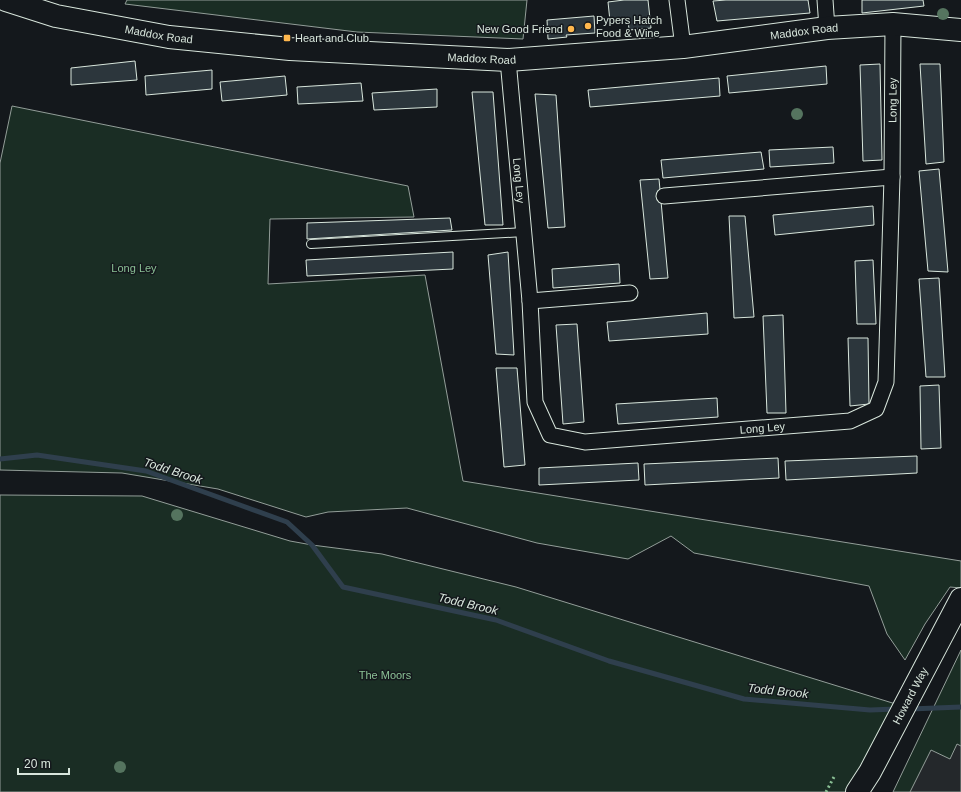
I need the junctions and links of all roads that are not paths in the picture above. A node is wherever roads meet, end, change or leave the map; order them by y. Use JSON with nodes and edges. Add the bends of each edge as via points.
{"nodes":[{"id":1,"x":6,"y":0,"type":"edge"},
{"id":2,"x":677,"y":0,"type":"edge"},
{"id":3,"x":825,"y":0,"type":"edge"},
{"id":4,"x":893,"y":24,"type":"junction"},
{"id":5,"x":827,"y":28,"type":"junction"},
{"id":6,"x":961,"y":30,"type":"edge"},
{"id":7,"x":683,"y":46,"type":"junction"},
{"id":8,"x":508,"y":60,"type":"junction"},
{"id":9,"x":892,"y":177,"type":"junction"},
{"id":10,"x":664,"y":196,"type":"dead end"},
{"id":11,"x":524,"y":232,"type":"junction"},
{"id":12,"x":311,"y":244,"type":"dead end"},
{"id":13,"x":630,"y":293,"type":"dead end"},
{"id":14,"x":530,"y":301,"type":"junction"},
{"id":15,"x":961,"y":599,"type":"edge"},
{"id":16,"x":857,"y":792,"type":"edge"}],
"edges":[{"from":1,"to":8,"type":"street","name":"Maddox Road","via":[[56,16],[169,37],[290,49]]},
{"from":2,"to":7,"type":"street"},
{"from":3,"to":5,"type":"street"},
{"from":4,"to":5,"type":"street","name":"Maddox Road"},
{"from":4,"to":6,"type":"street","name":"Maddox Road"},
{"from":4,"to":9,"type":"street","name":"Long Ley"},
{"from":5,"to":7,"type":"street","name":"Maddox Road"},
{"from":7,"to":8,"type":"street","name":"Maddox Road"},
{"from":8,"to":11,"type":"street","name":"Long Ley"},
{"from":9,"to":10,"type":"street"},
{"from":9,"to":14,"type":"street","name":"Long Ley","via":[[886,382],[876,409],[850,421],[585,442],[550,435],[535,402]]},
{"from":11,"to":12,"type":"lane"},
{"from":11,"to":14,"type":"street","name":"Long Ley"},
{"from":13,"to":14,"type":"street"},
{"from":15,"to":16,"type":"street","name":"Howard Way"}]}
